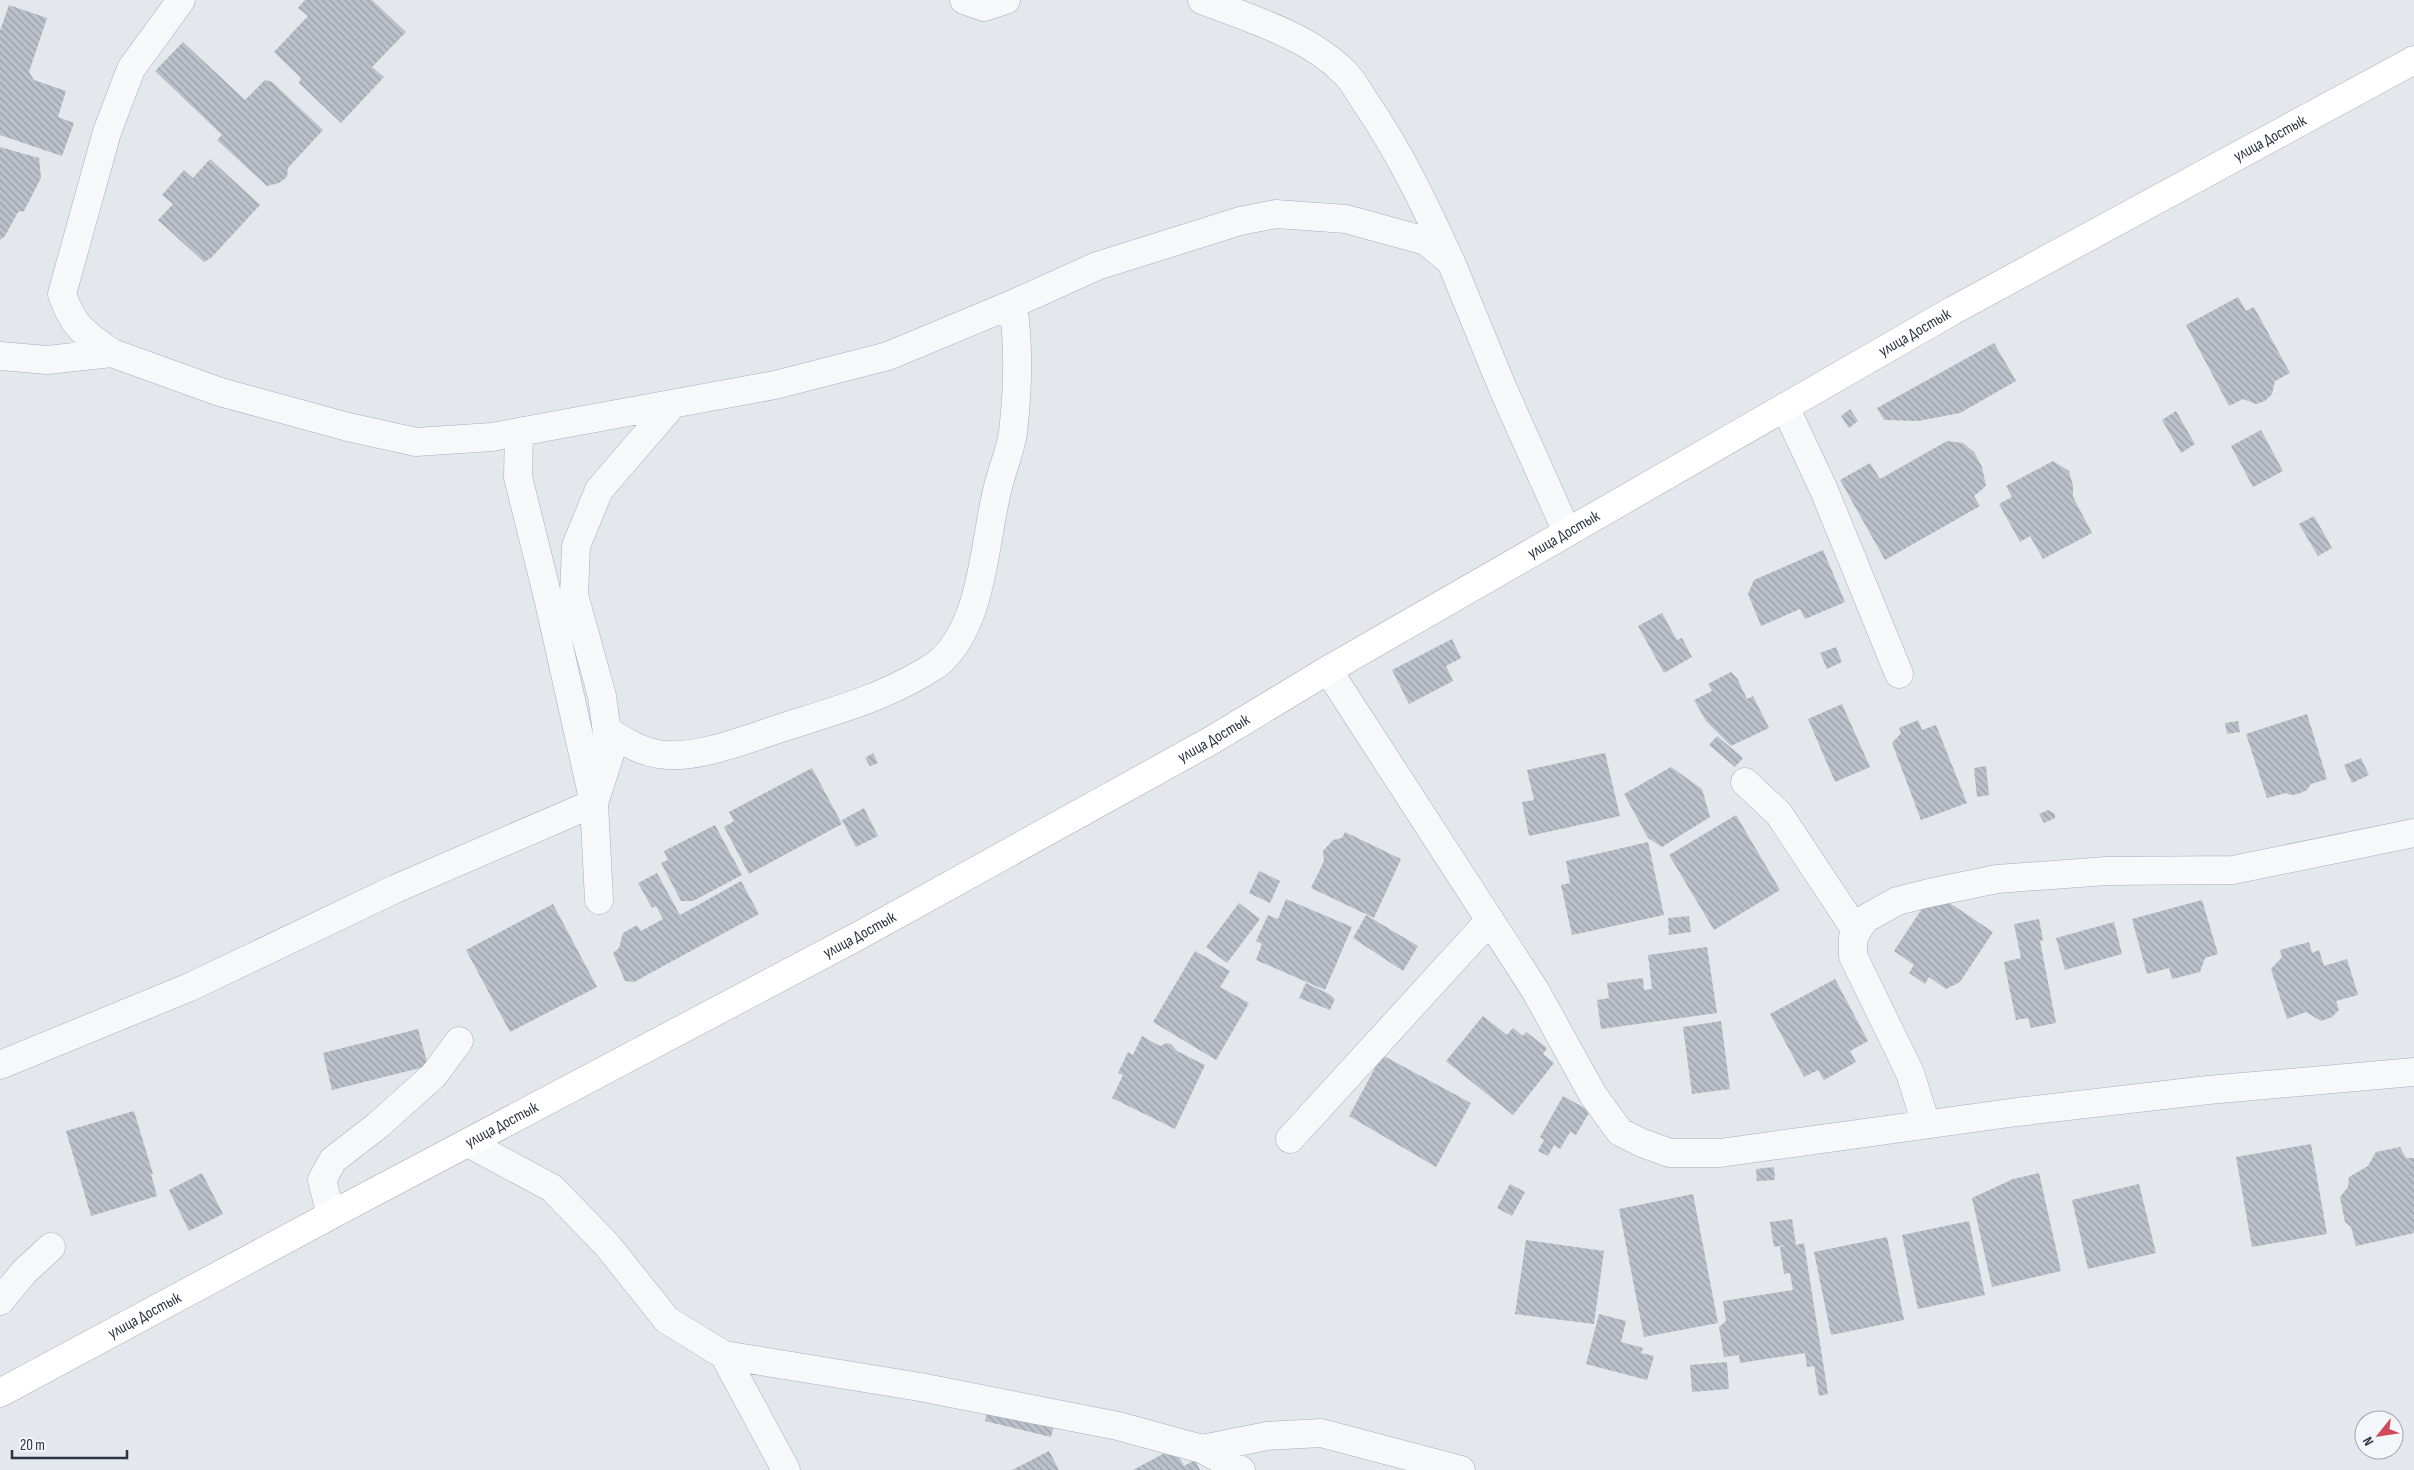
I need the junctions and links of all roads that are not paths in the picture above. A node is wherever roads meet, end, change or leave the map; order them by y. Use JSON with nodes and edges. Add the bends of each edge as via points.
{"nodes":[{"id":1,"x":181,"y":0,"type":"edge"},
{"id":2,"x":964,"y":0,"type":"edge"},
{"id":3,"x":1006,"y":0,"type":"edge"},
{"id":4,"x":1202,"y":0,"type":"edge"},
{"id":5,"x":2414,"y":60,"type":"edge"},
{"id":6,"x":1451,"y":262,"type":"junction"},
{"id":7,"x":1013,"y":304,"type":"junction"},
{"id":8,"x":112,"y":353,"type":"junction"},
{"id":9,"x":0,"y":356,"type":"edge"},
{"id":10,"x":673,"y":404,"type":"junction"},
{"id":11,"x":1785,"y":407,"type":"junction"},
{"id":12,"x":519,"y":432,"type":"junction"},
{"id":13,"x":1567,"y":532,"type":"junction"},
{"id":14,"x":1328,"y":670,"type":"junction"},
{"id":15,"x":1899,"y":674,"type":"dead end"},
{"id":16,"x":607,"y":730,"type":"junction"},
{"id":17,"x":1745,"y":782,"type":"dead end"},
{"id":18,"x":594,"y":803,"type":"junction"},
{"id":19,"x":2414,"y":833,"type":"edge"},
{"id":20,"x":599,"y":900,"type":"dead end"},
{"id":21,"x":1490,"y":920,"type":"junction"},
{"id":22,"x":1857,"y":932,"type":"junction"},
{"id":23,"x":459,"y":1041,"type":"dead end"},
{"id":24,"x":0,"y":1065,"type":"edge"},
{"id":25,"x":2414,"y":1072,"type":"edge"},
{"id":26,"x":1926,"y":1124,"type":"junction"},
{"id":27,"x":1290,"y":1139,"type":"dead end"},
{"id":28,"x":468,"y":1143,"type":"junction"},
{"id":29,"x":331,"y":1214,"type":"junction"},
{"id":30,"x":51,"y":1247,"type":"dead end"},
{"id":31,"x":0,"y":1301,"type":"edge"},
{"id":32,"x":724,"y":1355,"type":"junction"},
{"id":33,"x":0,"y":1393,"type":"edge"},
{"id":34,"x":1202,"y":1449,"type":"junction"},
{"id":35,"x":786,"y":1470,"type":"edge"},
{"id":36,"x":1241,"y":1470,"type":"edge"},
{"id":37,"x":1460,"y":1470,"type":"edge"}],
"edges":[{"from":1,"to":8,"type":"street","via":[[131,69],[107,132],[62,294],[69,314],[85,334]]},
{"from":2,"to":3,"type":"street","via":[[984,7]]},
{"from":4,"to":6,"type":"street","via":[[1309,46],[1345,72],[1382,127],[1429,212]]},
{"from":5,"to":11,"type":"main road","name":"улица Достык","via":[[1952,311]]},
{"from":6,"to":7,"type":"street","via":[[1426,241],[1399,232],[1346,219],[1276,214],[1240,220],[1097,266]]},
{"from":6,"to":13,"type":"street"},
{"from":7,"to":10,"type":"street","via":[[888,356],[775,385]]},
{"from":7,"to":16,"type":"street","via":[[1017,374],[1013,434],[998,487],[974,602],[960,637],[941,661],[909,681],[866,700],[732,745],[689,754],[658,754],[626,743]]},
{"from":8,"to":9,"type":"street","via":[[47,360]]},
{"from":8,"to":12,"type":"street","via":[[220,392],[416,442]]},
{"from":10,"to":12,"type":"street"},
{"from":10,"to":16,"type":"street","via":[[599,490],[576,546],[574,595],[602,696]]},
{"from":11,"to":13,"type":"main road","name":"улица Достык"},
{"from":11,"to":15,"type":"street","via":[[1824,490]]},
{"from":12,"to":18,"type":"street","via":[[518,478]]},
{"from":13,"to":14,"type":"main road","name":"улица Достык"},
{"from":14,"to":21,"type":"street"},
{"from":14,"to":28,"type":"main road","name":"улица Достык","via":[[1212,740],[860,935]]},
{"from":16,"to":18,"type":"street","via":[[610,754]]},
{"from":17,"to":22,"type":"street","via":[[1779,814]]},
{"from":18,"to":20,"type":"street"},
{"from":18,"to":24,"type":"street","via":[[395,889],[190,987]]},
{"from":19,"to":22,"type":"street","via":[[2233,870],[2107,871],[1997,879],[1896,901],[1866,918]]},
{"from":21,"to":26,"type":"street","via":[[1535,990],[1593,1095],[1620,1132],[1642,1143],[1670,1153],[1720,1153]]},
{"from":21,"to":27,"type":"street"},
{"from":22,"to":26,"type":"street","via":[[1853,937],[1853,956],[1910,1073]]},
{"from":23,"to":29,"type":"street","via":[[434,1075],[377,1126],[332,1160],[322,1180]]},
{"from":25,"to":26,"type":"street","via":[[2208,1090]]},
{"from":28,"to":29,"type":"main road","name":"улица Достык"},
{"from":28,"to":32,"type":"street","via":[[552,1188],[607,1244],[667,1320]]},
{"from":29,"to":33,"type":"main road","name":"улица Достык"},
{"from":30,"to":31,"type":"street"},
{"from":32,"to":34,"type":"street","via":[[920,1387],[1118,1426]]},
{"from":32,"to":35,"type":"street"},
{"from":34,"to":36,"type":"street"},
{"from":34,"to":37,"type":"street","via":[[1267,1436],[1321,1434]]}]}
